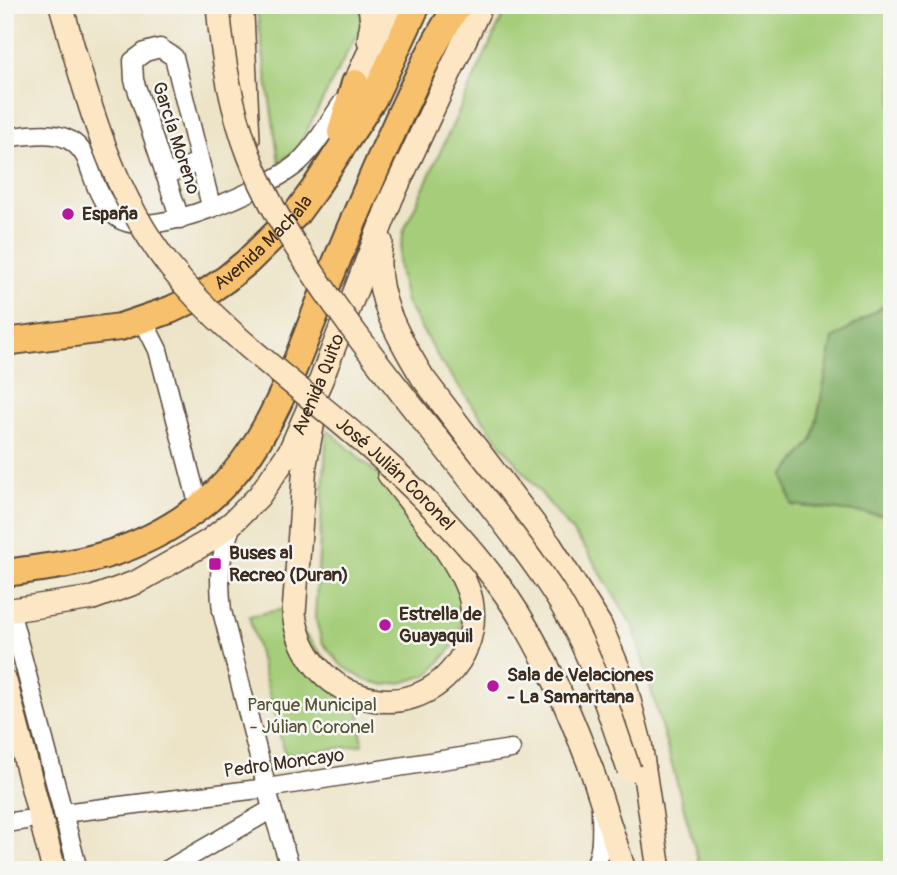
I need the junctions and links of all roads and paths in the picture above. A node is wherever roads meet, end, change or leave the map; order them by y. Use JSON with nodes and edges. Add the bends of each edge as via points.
{"nodes":[{"id":1,"x":61,"y":5,"type":"edge"},
{"id":2,"x":218,"y":5,"type":"edge"},
{"id":3,"x":244,"y":5,"type":"edge"},
{"id":4,"x":370,"y":5,"type":"edge"},
{"id":5,"x":391,"y":5,"type":"edge"},
{"id":6,"x":417,"y":5,"type":"edge"},
{"id":7,"x":448,"y":5,"type":"edge"},
{"id":8,"x":457,"y":5,"type":"edge"},
{"id":9,"x":481,"y":5,"type":"edge"},
{"id":10,"x":435,"y":39,"type":"junction"},
{"id":11,"x":355,"y":83,"type":"junction"},
{"id":12,"x":5,"y":138,"type":"edge"},
{"id":13,"x":248,"y":153,"type":"junction"},
{"id":14,"x":334,"y":157,"type":"junction"},
{"id":15,"x":199,"y":162,"type":"junction"},
{"id":16,"x":165,"y":175,"type":"junction"},
{"id":17,"x":391,"y":199,"type":"junction"},
{"id":18,"x":211,"y":206,"type":"junction"},
{"id":19,"x":180,"y":219,"type":"junction"},
{"id":20,"x":143,"y":320,"type":"junction"},
{"id":21,"x":5,"y":342,"type":"edge"},
{"id":22,"x":321,"y":380,"type":"junction"},
{"id":23,"x":371,"y":449,"type":"junction"},
{"id":24,"x":199,"y":507,"type":"junction"},
{"id":25,"x":233,"y":522,"type":"junction"},
{"id":26,"x":5,"y":573,"type":"edge"},
{"id":27,"x":8,"y":610,"type":"edge"},
{"id":28,"x":5,"y":681,"type":"edge"},
{"id":29,"x":511,"y":749,"type":"dead end"},
{"id":30,"x":267,"y":788,"type":"junction"},
{"id":31,"x":601,"y":795,"type":"junction"},
{"id":32,"x":272,"y":809,"type":"junction"},
{"id":33,"x":63,"y":813,"type":"junction"},
{"id":34,"x":26,"y":820,"type":"dead end"},
{"id":35,"x":5,"y":822,"type":"edge"},
{"id":36,"x":53,"y":865,"type":"edge"},
{"id":37,"x":78,"y":870,"type":"edge"},
{"id":38,"x":167,"y":870,"type":"edge"},
{"id":39,"x":291,"y":870,"type":"edge"},
{"id":40,"x":592,"y":870,"type":"edge"},
{"id":41,"x":624,"y":870,"type":"edge"},
{"id":42,"x":658,"y":870,"type":"edge"}],
"edges":[{"from":1,"to":23,"type":"main road","name":"José Julián Coronel","bridge":true,"via":[[105,150],[148,237],[177,275],[237,337]]},
{"from":2,"to":13,"type":"main road","bridge":true,"via":[[232,100]]},
{"from":3,"to":13,"type":"main road","bridge":true},
{"from":4,"to":11,"type":"main road","via":[[370,39]]},
{"from":5,"to":11,"type":"main road"},
{"from":6,"to":14,"type":"main road","name":"Avenida Machala","via":[[373,99]]},
{"from":7,"to":10,"type":"main road"},
{"from":8,"to":10,"type":"main road","name":"Avenida Quito"},
{"from":9,"to":17,"type":"main road","name":"Avenida Quito"},
{"from":10,"to":24,"type":"main road","name":"Avenida Quito","via":[[261,439],[228,481]]},
{"from":11,"to":14,"type":"main road"},
{"from":11,"to":18,"type":"street","via":[[318,140],[283,175]]},
{"from":12,"to":19,"type":"street","via":[[54,133],[71,141],[85,155],[108,208],[119,219],[136,225]]},
{"from":13,"to":42,"type":"main road","bridge":true,"via":[[291,240],[351,328],[550,586],[579,635],[629,770]]},
{"from":14,"to":20,"type":"main road","name":"Avenida Machala","via":[[296,214],[247,262],[204,294]]},
{"from":15,"to":16,"type":"street"},
{"from":15,"to":16,"type":"street","name":"García Moreno","via":[[174,57],[160,48],[145,51],[133,61],[134,80]]},
{"from":15,"to":18,"type":"street","name":"García Moreno"},
{"from":16,"to":19,"type":"street","name":"García Moreno"},
{"from":17,"to":22,"type":"main road","name":"Avenida Quito"},
{"from":17,"to":42,"type":"main road","via":[[379,251],[381,288],[394,328],[423,379],[550,545],[600,625],[625,685],[640,743]]},
{"from":18,"to":19,"type":"street"},
{"from":20,"to":21,"type":"main road","name":"Avenida Machala"},
{"from":20,"to":24,"type":"street","via":[[158,350]]},
{"from":22,"to":23,"type":"main road","bridge":true,"via":[[305,464],[295,629],[317,670],[344,689],[372,700],[390,701],[432,687],[453,669],[468,645],[471,601],[458,568]]},
{"from":22,"to":25,"type":"main road","name":"Avenida Quito","via":[[290,451],[259,496]]},
{"from":23,"to":31,"type":"main road","name":"José Julián Coronel","bridge":true,"via":[[463,541],[507,597],[560,691]]},
{"from":24,"to":26,"type":"main road","name":"Avenida Quito","via":[[149,538],[102,558]]},
{"from":25,"to":27,"type":"main road","name":"Avenida Quito","via":[[157,572],[114,592]]},
{"from":25,"to":30,"type":"street","via":[[218,577],[222,611]]},
{"from":27,"to":33,"type":"street"},
{"from":28,"to":36,"type":"main road"},
{"from":29,"to":30,"type":"street","name":"Pedro Moncayo"},
{"from":30,"to":32,"type":"street"},
{"from":30,"to":33,"type":"street","name":"Pedro Moncayo"},
{"from":31,"to":40,"type":"street","via":[[600,850]]},
{"from":31,"to":41,"type":"main road","name":"José Julián Coronel"},
{"from":32,"to":38,"type":"street"},
{"from":32,"to":39,"type":"street"},
{"from":33,"to":37,"type":"street"},
{"from":34,"to":35,"type":"street"}]}
